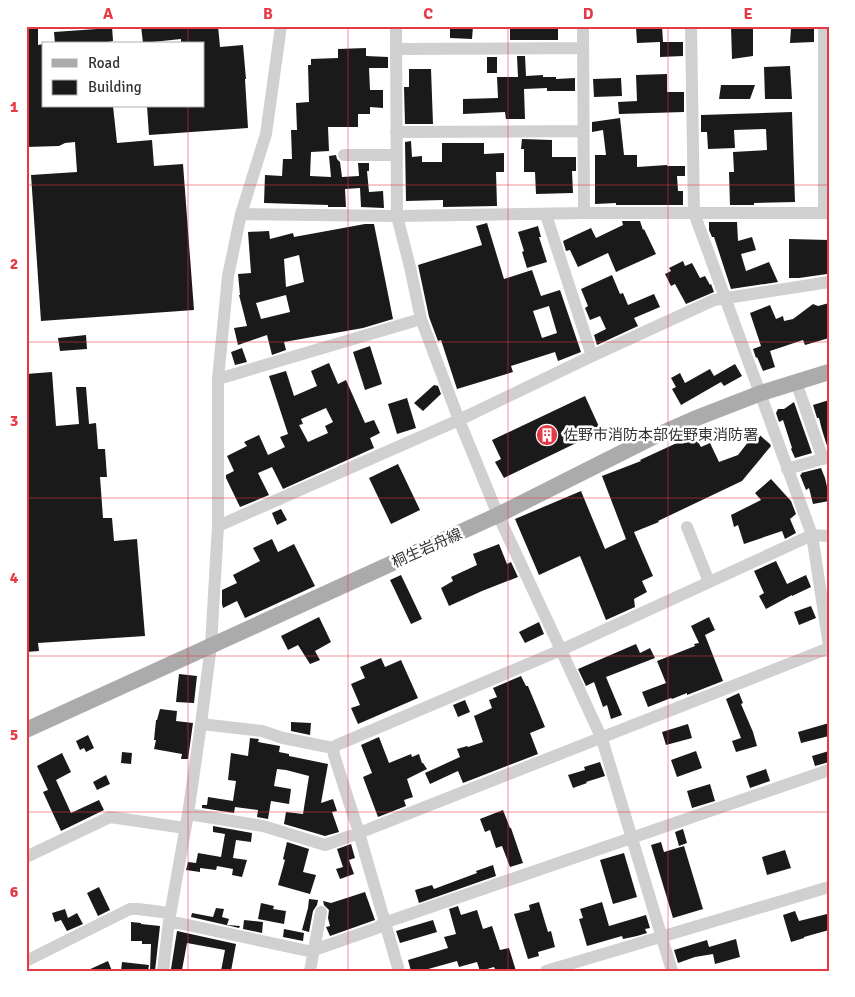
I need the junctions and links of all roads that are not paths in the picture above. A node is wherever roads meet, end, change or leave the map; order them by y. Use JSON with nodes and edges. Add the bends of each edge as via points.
{"nodes":[{"id":1,"x":281,"y":26,"type":"edge"},
{"id":2,"x":396,"y":26,"type":"edge"},
{"id":3,"x":583,"y":26,"type":"edge"},
{"id":4,"x":691,"y":26,"type":"edge"},
{"id":5,"x":824,"y":26,"type":"edge"},
{"id":6,"x":583,"y":48,"type":"junction"},
{"id":7,"x":396,"y":49,"type":"junction"},
{"id":8,"x":827,"y":87,"type":"edge"},
{"id":9,"x":584,"y":131,"type":"junction"},
{"id":10,"x":396,"y":132,"type":"junction"},
{"id":11,"x":344,"y":154,"type":"dead end"},
{"id":12,"x":396,"y":155,"type":"junction"},
{"id":13,"x":584,"y":213,"type":"junction"},
{"id":14,"x":694,"y":213,"type":"junction"},
{"id":15,"x":826,"y":213,"type":"edge"},
{"id":16,"x":241,"y":214,"type":"junction"},
{"id":17,"x":546,"y":214,"type":"junction"},
{"id":18,"x":397,"y":216,"type":"junction"},
{"id":19,"x":829,"y":282,"type":"edge"},
{"id":20,"x":726,"y":298,"type":"junction"},
{"id":21,"x":421,"y":319,"type":"junction"},
{"id":22,"x":592,"y":356,"type":"junction"},
{"id":23,"x":829,"y":372,"type":"edge"},
{"id":24,"x":218,"y":379,"type":"junction"},
{"id":25,"x":796,"y":382,"type":"junction"},
{"id":26,"x":761,"y":393,"type":"junction"},
{"id":27,"x":459,"y":420,"type":"junction"},
{"id":28,"x":826,"y":458,"type":"edge"},
{"id":29,"x":787,"y":469,"type":"junction"},
{"id":30,"x":498,"y":515,"type":"junction"},
{"id":31,"x":218,"y":526,"type":"junction"},
{"id":32,"x":687,"y":527,"type":"dead end"},
{"id":33,"x":812,"y":535,"type":"junction"},
{"id":34,"x":829,"y":536,"type":"edge"},
{"id":35,"x":709,"y":582,"type":"junction"},
{"id":36,"x":211,"y":645,"type":"junction"},
{"id":37,"x":829,"y":647,"type":"edge"},
{"id":38,"x":562,"y":650,"type":"junction"},
{"id":39,"x":202,"y":724,"type":"junction"},
{"id":40,"x":26,"y":730,"type":"edge"},
{"id":41,"x":602,"y":739,"type":"junction"},
{"id":42,"x":333,"y":748,"type":"junction"},
{"id":43,"x":829,"y":770,"type":"edge"},
{"id":44,"x":188,"y":814,"type":"junction"},
{"id":45,"x":185,"y":828,"type":"junction"},
{"id":46,"x":359,"y":834,"type":"junction"},
{"id":47,"x":631,"y":838,"type":"junction"},
{"id":48,"x":26,"y":857,"type":"edge"},
{"id":49,"x":829,"y":887,"type":"edge"},
{"id":50,"x":321,"y":912,"type":"dead end"},
{"id":51,"x":169,"y":917,"type":"junction"},
{"id":52,"x":384,"y":923,"type":"junction"},
{"id":53,"x":661,"y":937,"type":"junction"},
{"id":54,"x":313,"y":951,"type":"junction"},
{"id":55,"x":26,"y":961,"type":"edge"},
{"id":56,"x":163,"y":971,"type":"edge"},
{"id":57,"x":310,"y":971,"type":"edge"},
{"id":58,"x":399,"y":971,"type":"edge"},
{"id":59,"x":546,"y":971,"type":"edge"},
{"id":60,"x":672,"y":971,"type":"edge"}],
"edges":[{"from":1,"to":16,"type":"street","via":[[266,134]]},
{"from":2,"to":7,"type":"street"},
{"from":3,"to":6,"type":"street"},
{"from":4,"to":14,"type":"street"},
{"from":5,"to":8,"type":"street"},
{"from":6,"to":7,"type":"street"},
{"from":6,"to":9,"type":"street"},
{"from":7,"to":10,"type":"street"},
{"from":8,"to":15,"type":"street"},
{"from":9,"to":10,"type":"street"},
{"from":9,"to":13,"type":"street"},
{"from":10,"to":12,"type":"street"},
{"from":11,"to":12,"type":"street"},
{"from":12,"to":18,"type":"street"},
{"from":13,"to":14,"type":"street"},
{"from":13,"to":17,"type":"street"},
{"from":14,"to":15,"type":"street"},
{"from":14,"to":20,"type":"street"},
{"from":16,"to":18,"type":"street"},
{"from":16,"to":24,"type":"street","via":[[228,276]]},
{"from":17,"to":18,"type":"street"},
{"from":17,"to":22,"type":"street"},
{"from":18,"to":21,"type":"street"},
{"from":19,"to":20,"type":"street"},
{"from":20,"to":22,"type":"street","via":[[714,300]]},
{"from":20,"to":26,"type":"street"},
{"from":21,"to":24,"type":"street"},
{"from":21,"to":27,"type":"street"},
{"from":22,"to":27,"type":"street"},
{"from":23,"to":25,"type":"main road","name":"桐生岩舟線"},
{"from":24,"to":31,"type":"street"},
{"from":25,"to":26,"type":"main road","name":"桐生岩舟線"},
{"from":25,"to":28,"type":"street"},
{"from":26,"to":29,"type":"street"},
{"from":26,"to":30,"type":"main road","name":"桐生岩舟線","via":[[653,437]]},
{"from":27,"to":30,"type":"street"},
{"from":27,"to":31,"type":"street"},
{"from":28,"to":29,"type":"street"},
{"from":29,"to":33,"type":"street"},
{"from":30,"to":36,"type":"main road","name":"桐生岩舟線"},
{"from":30,"to":38,"type":"street"},
{"from":31,"to":36,"type":"street"},
{"from":32,"to":35,"type":"street"},
{"from":33,"to":34,"type":"street"},
{"from":33,"to":35,"type":"street"},
{"from":33,"to":37,"type":"street"},
{"from":35,"to":38,"type":"street"},
{"from":36,"to":39,"type":"street"},
{"from":36,"to":40,"type":"main road","name":"桐生岩舟線"},
{"from":37,"to":41,"type":"street"},
{"from":38,"to":41,"type":"street"},
{"from":38,"to":42,"type":"street"},
{"from":39,"to":42,"type":"street","via":[[262,731]]},
{"from":39,"to":44,"type":"street"},
{"from":41,"to":46,"type":"street"},
{"from":41,"to":47,"type":"street"},
{"from":42,"to":46,"type":"street"},
{"from":43,"to":47,"type":"street"},
{"from":44,"to":45,"type":"street"},
{"from":44,"to":46,"type":"street","via":[[263,826],[325,844]]},
{"from":45,"to":48,"type":"street","via":[[110,816]]},
{"from":45,"to":51,"type":"street"},
{"from":46,"to":52,"type":"street"},
{"from":47,"to":52,"type":"street"},
{"from":47,"to":53,"type":"street"},
{"from":49,"to":53,"type":"street"},
{"from":50,"to":54,"type":"street"},
{"from":51,"to":54,"type":"street"},
{"from":51,"to":55,"type":"street","via":[[130,909]]},
{"from":51,"to":56,"type":"street"},
{"from":52,"to":54,"type":"street"},
{"from":52,"to":58,"type":"street"},
{"from":53,"to":59,"type":"street"},
{"from":53,"to":60,"type":"street"},
{"from":54,"to":57,"type":"street"}]}
